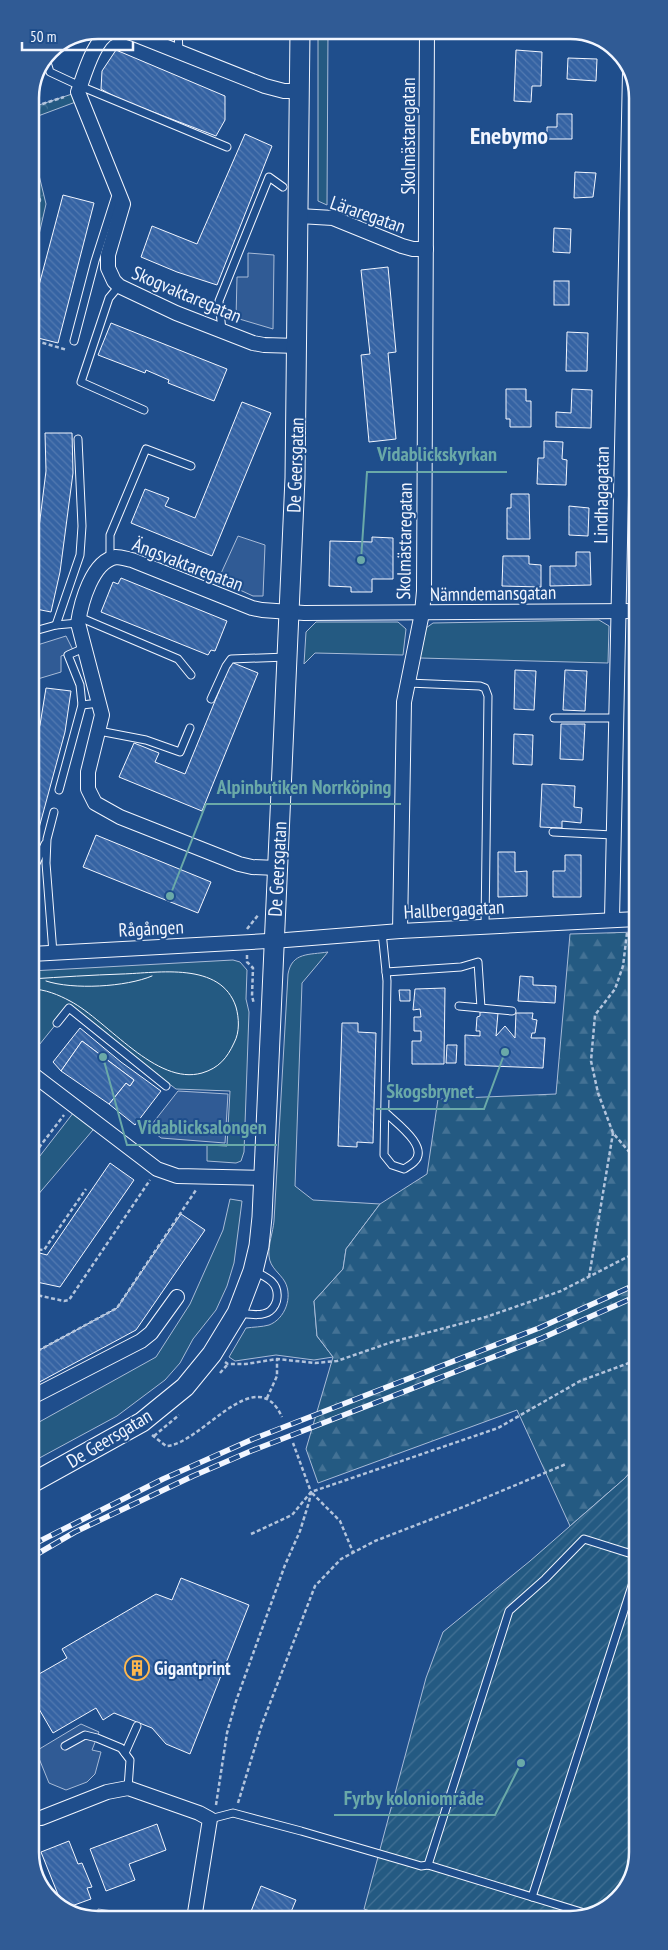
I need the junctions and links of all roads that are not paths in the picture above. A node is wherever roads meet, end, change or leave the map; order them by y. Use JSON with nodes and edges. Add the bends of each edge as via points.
{"nodes":[{"id":1,"x":100,"y":39,"type":"edge"},
{"id":2,"x":146,"y":39,"type":"edge"},
{"id":3,"x":178,"y":39,"type":"edge"},
{"id":4,"x":300,"y":39,"type":"edge"},
{"id":5,"x":428,"y":39,"type":"edge"},
{"id":6,"x":179,"y":52,"type":"junction"},
{"id":7,"x":48,"y":66,"type":"edge"},
{"id":8,"x":79,"y":89,"type":"junction"},
{"id":9,"x":300,"y":92,"type":"junction"},
{"id":10,"x":629,"y":117,"type":"edge"},
{"id":11,"x":227,"y":148,"type":"dead end"},
{"id":12,"x":283,"y":187,"type":"dead end"},
{"id":13,"x":298,"y":216,"type":"junction"},
{"id":14,"x":426,"y":249,"type":"junction"},
{"id":15,"x":101,"y":258,"type":"junction"},
{"id":16,"x":119,"y":286,"type":"junction"},
{"id":17,"x":222,"y":331,"type":"junction"},
{"id":18,"x":74,"y":341,"type":"dead end"},
{"id":19,"x":298,"y":346,"type":"junction"},
{"id":20,"x":144,"y":410,"type":"dead end"},
{"id":21,"x":78,"y":439,"type":"dead end"},
{"id":22,"x":191,"y":466,"type":"dead end"},
{"id":23,"x":110,"y":560,"type":"junction"},
{"id":24,"x":618,"y":611,"type":"junction"},
{"id":25,"x":629,"y":611,"type":"edge"},
{"id":26,"x":289,"y":612,"type":"junction"},
{"id":27,"x":422,"y":613,"type":"junction"},
{"id":28,"x":78,"y":620,"type":"junction"},
{"id":29,"x":56,"y":624,"type":"junction"},
{"id":30,"x":39,"y":629,"type":"edge"},
{"id":31,"x":84,"y":648,"type":"junction"},
{"id":32,"x":287,"y":657,"type":"junction"},
{"id":33,"x":191,"y":675,"type":"dead end"},
{"id":34,"x":408,"y":683,"type":"junction"},
{"id":35,"x":212,"y":699,"type":"dead end"},
{"id":36,"x":99,"y":703,"type":"junction"},
{"id":37,"x":82,"y":705,"type":"junction"},
{"id":38,"x":554,"y":718,"type":"dead end"},
{"id":39,"x":616,"y":718,"type":"junction"},
{"id":40,"x":190,"y":728,"type":"dead end"},
{"id":41,"x":99,"y":731,"type":"junction"},
{"id":42,"x":59,"y":790,"type":"dead end"},
{"id":43,"x":54,"y":812,"type":"dead end"},
{"id":44,"x":553,"y":832,"type":"dead end"},
{"id":45,"x":613,"y":835,"type":"junction"},
{"id":46,"x":47,"y":839,"type":"junction"},
{"id":47,"x":39,"y":856,"type":"edge"},
{"id":48,"x":278,"y":868,"type":"junction"},
{"id":49,"x":612,"y":919,"type":"junction"},
{"id":50,"x":629,"y":919,"type":"edge"},
{"id":51,"x":485,"y":926,"type":"junction"},
{"id":52,"x":400,"y":931,"type":"junction"},
{"id":53,"x":382,"y":932,"type":"junction"},
{"id":54,"x":274,"y":940,"type":"junction"},
{"id":55,"x":53,"y":953,"type":"junction"},
{"id":56,"x":39,"y":954,"type":"edge"},
{"id":57,"x":386,"y":972,"type":"junction"},
{"id":58,"x":459,"y":1006,"type":"dead end"},
{"id":59,"x":481,"y":1008,"type":"junction"},
{"id":60,"x":512,"y":1011,"type":"dead end"},
{"id":61,"x":57,"y":1023,"type":"dead end"},
{"id":62,"x":39,"y":1079,"type":"edge"},
{"id":63,"x":166,"y":1086,"type":"dead end"},
{"id":64,"x":386,"y":1112,"type":"junction"},
{"id":65,"x":263,"y":1178,"type":"junction"},
{"id":66,"x":253,"y":1271,"type":"junction"},
{"id":67,"x":177,"y":1297,"type":"dead end"},
{"id":68,"x":237,"y":1313,"type":"junction"},
{"id":69,"x":39,"y":1393,"type":"edge"},
{"id":70,"x":39,"y":1479,"type":"edge"},
{"id":71,"x":629,"y":1553,"type":"edge"},
{"id":72,"x":629,"y":1595,"type":"edge"},
{"id":73,"x":137,"y":1726,"type":"dead end"},
{"id":74,"x":65,"y":1746,"type":"dead end"},
{"id":75,"x":125,"y":1753,"type":"junction"},
{"id":76,"x":128,"y":1788,"type":"junction"},
{"id":77,"x":39,"y":1818,"type":"edge"},
{"id":78,"x":210,"y":1819,"type":"junction"},
{"id":79,"x":428,"y":1865,"type":"junction"},
{"id":80,"x":532,"y":1897,"type":"junction"},
{"id":81,"x":195,"y":1911,"type":"edge"},
{"id":82,"x":578,"y":1911,"type":"edge"}],
"edges":[{"from":1,"to":8,"type":"street"},
{"from":2,"to":6,"type":"street"},
{"from":3,"to":6,"type":"lane"},
{"from":4,"to":9,"type":"main road","name":"De Geersgatan"},
{"from":5,"to":14,"type":"street","name":"Skolmästaregatan"},
{"from":6,"to":9,"type":"street","via":[[265,86]]},
{"from":7,"to":8,"type":"lane","via":[[50,72]]},
{"from":8,"to":11,"type":"lane"},
{"from":8,"to":15,"type":"street","name":"Skogvaktaregatan","via":[[123,204]]},
{"from":9,"to":13,"type":"main road","name":"De Geersgatan"},
{"from":10,"to":24,"type":"street","name":"Lindhagagatan"},
{"from":12,"to":17,"type":"lane","via":[[269,177],[219,301]]},
{"from":13,"to":14,"type":"street","name":"Läraregatan","via":[[333,218],[402,246]]},
{"from":13,"to":19,"type":"main road","name":"De Geersgatan"},
{"from":14,"to":27,"type":"street","name":"Skolmästaregatan"},
{"from":15,"to":16,"type":"street","name":"Skogvaktaregatan"},
{"from":15,"to":18,"type":"lane"},
{"from":16,"to":17,"type":"street","name":"Skogvaktaregatan"},
{"from":16,"to":20,"type":"lane","via":[[109,298],[81,382]]},
{"from":17,"to":19,"type":"street","name":"Skogvaktaregatan","via":[[264,345]]},
{"from":19,"to":26,"type":"main road","name":"De Geersgatan"},
{"from":21,"to":29,"type":"lane","via":[[80,555]]},
{"from":22,"to":23,"type":"lane","via":[[146,449],[110,535]]},
{"from":23,"to":26,"type":"street","name":"Ängsvaktaregatan","via":[[117,557],[132,560],[252,608]]},
{"from":23,"to":28,"type":"street","name":"Ängsvaktaregatan","via":[[95,572]]},
{"from":24,"to":25,"type":"street","name":"Nämndemansgatan"},
{"from":24,"to":27,"type":"street","name":"Nämndemansgatan"},
{"from":24,"to":39,"type":"street","name":"Lindhagagatan"},
{"from":26,"to":27,"type":"street","name":"Nämndemansgatan"},
{"from":26,"to":32,"type":"main road","name":"De Geersgatan"},
{"from":27,"to":34,"type":"street","name":"Skolmästaregatan"},
{"from":28,"to":29,"type":"lane"},
{"from":28,"to":31,"type":"street","name":"Ängsvaktaregatan"},
{"from":28,"to":33,"type":"lane","via":[[178,659]]},
{"from":29,"to":30,"type":"lane"},
{"from":31,"to":36,"type":"street","name":"Ängsvaktaregatan"},
{"from":31,"to":37,"type":"lane","via":[[68,654],[80,685]]},
{"from":32,"to":35,"type":"lane","via":[[231,659]]},
{"from":32,"to":48,"type":"main road","name":"De Geersgatan"},
{"from":34,"to":51,"type":"lane","via":[[480,686],[485,688],[488,696]]},
{"from":34,"to":52,"type":"street","name":"Skolmästaregatan","via":[[404,702]]},
{"from":36,"to":37,"type":"lane"},
{"from":36,"to":41,"type":"street","name":"Ängsvaktaregatan","via":[[102,715]]},
{"from":37,"to":42,"type":"lane"},
{"from":38,"to":39,"type":"lane"},
{"from":39,"to":45,"type":"street","name":"Lindhagagatan"},
{"from":40,"to":41,"type":"lane","via":[[180,752],[146,740]]},
{"from":41,"to":48,"type":"street","name":"Ängsvaktaregatan","via":[[88,772],[88,789],[95,803],[120,817],[239,864]]},
{"from":43,"to":46,"type":"lane"},
{"from":44,"to":45,"type":"lane"},
{"from":45,"to":49,"type":"street","name":"Lindhagagatan"},
{"from":46,"to":47,"type":"lane"},
{"from":46,"to":55,"type":"lane"},
{"from":48,"to":54,"type":"main road","name":"De Geersgatan"},
{"from":49,"to":50,"type":"street","name":"Hallbergagatan"},
{"from":49,"to":51,"type":"street","name":"Hallbergagatan"},
{"from":51,"to":52,"type":"street","name":"Hallbergagatan"},
{"from":52,"to":53,"type":"street","name":"Hallbergagatan"},
{"from":53,"to":54,"type":"street","name":"Hallbergagatan"},
{"from":53,"to":57,"type":"lane"},
{"from":54,"to":55,"type":"street","name":"Rågången"},
{"from":54,"to":65,"type":"main road","name":"De Geersgatan"},
{"from":55,"to":56,"type":"street","name":"Rågången"},
{"from":57,"to":59,"type":"lane","via":[[478,962]]},
{"from":57,"to":64,"type":"lane"},
{"from":58,"to":59,"type":"lane"},
{"from":59,"to":60,"type":"lane"},
{"from":61,"to":63,"type":"lane","via":[[69,1008]]},
{"from":62,"to":65,"type":"street","via":[[157,1169],[177,1176]]},
{"from":64,"to":64,"type":"lane","via":[[384,1155],[392,1166],[404,1169],[415,1162],[417,1143]]},
{"from":65,"to":66,"type":"main road","name":"De Geersgatan","via":[[261,1226]]},
{"from":66,"to":68,"type":"main road","name":"De Geersgatan"},
{"from":66,"to":68,"type":"lane","via":[[274,1283],[278,1290],[277,1302],[270,1311]]},
{"from":67,"to":69,"type":"street","via":[[141,1341]]},
{"from":68,"to":70,"type":"main road","name":"De Geersgatan","via":[[212,1354],[185,1387],[142,1422]]},
{"from":71,"to":79,"type":"lane","via":[[584,1539],[509,1611]]},
{"from":72,"to":80,"type":"lane"},
{"from":73,"to":75,"type":"lane"},
{"from":74,"to":75,"type":"lane","via":[[85,1736],[121,1748]]},
{"from":75,"to":76,"type":"lane","via":[[130,1760]]},
{"from":76,"to":77,"type":"street","via":[[107,1792]]},
{"from":76,"to":78,"type":"street"},
{"from":78,"to":79,"type":"lane","via":[[233,1813],[404,1862]]},
{"from":78,"to":81,"type":"street"},
{"from":79,"to":80,"type":"lane"},
{"from":80,"to":82,"type":"lane"}]}
